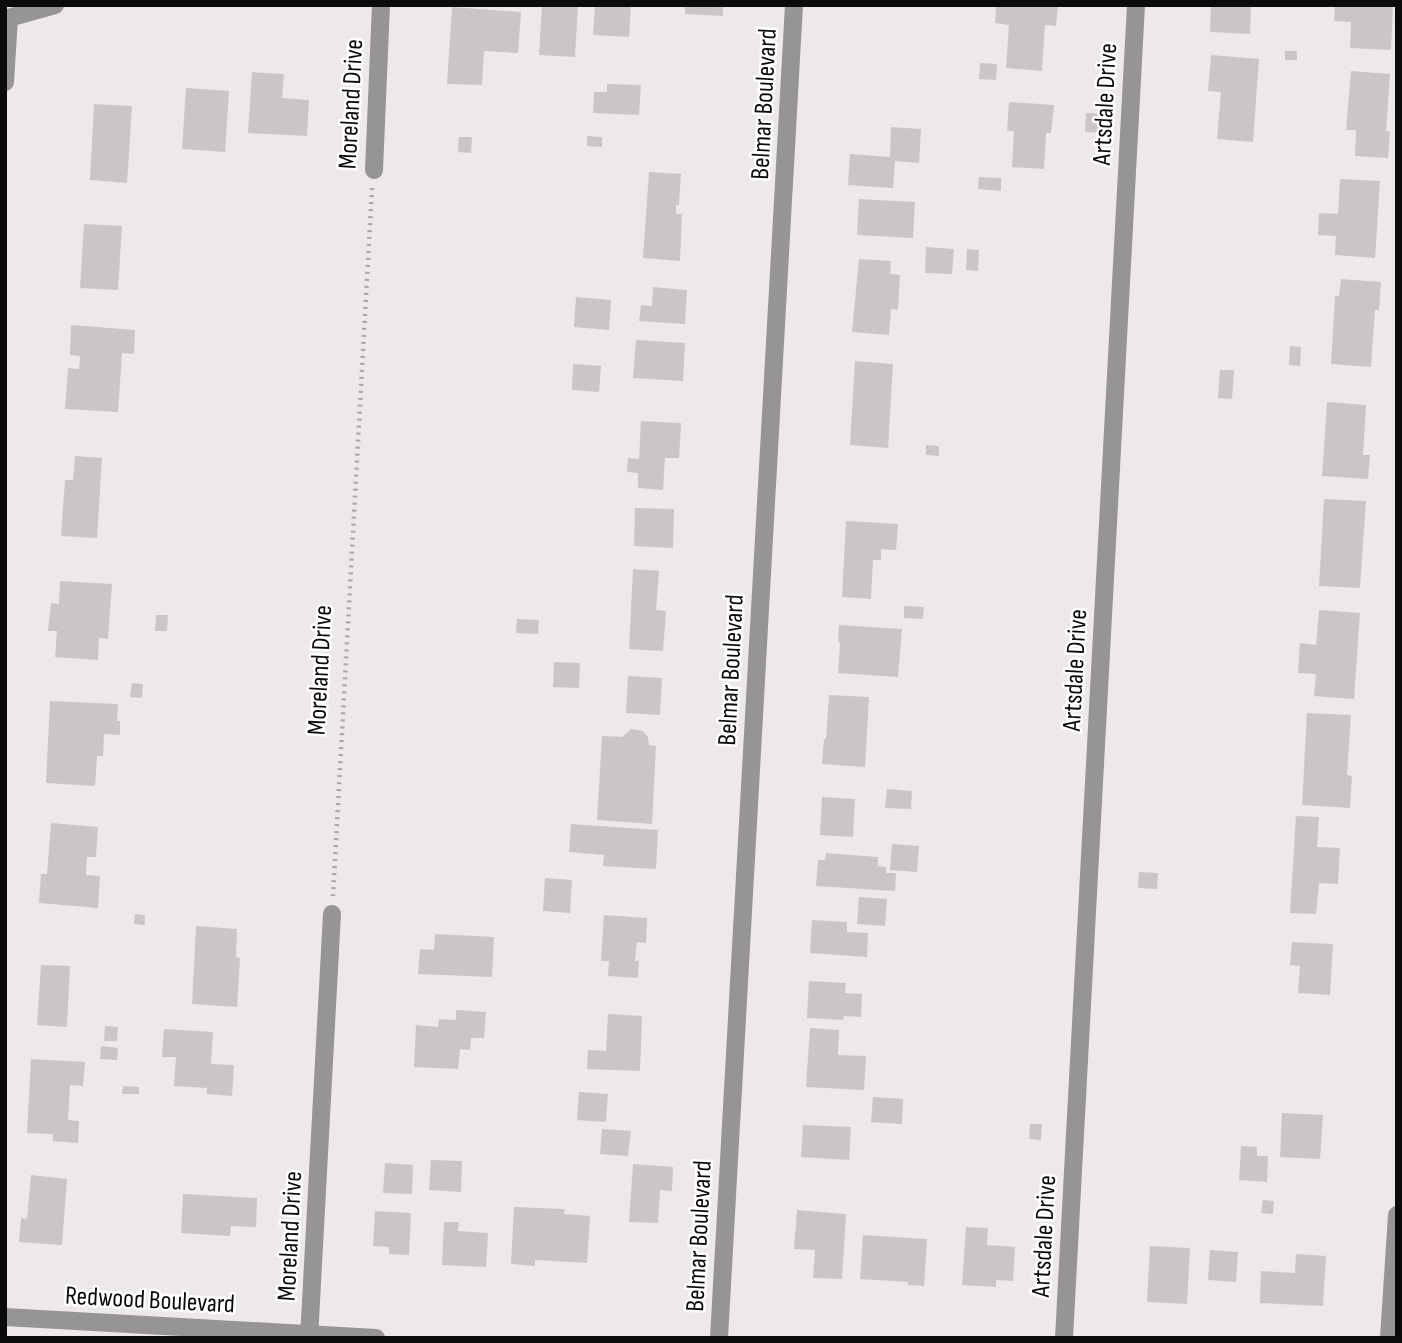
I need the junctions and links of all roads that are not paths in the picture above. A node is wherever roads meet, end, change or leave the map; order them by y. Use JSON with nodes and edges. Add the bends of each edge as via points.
{"nodes":[{"id":1,"x":55,"y":5,"type":"edge"},
{"id":2,"x":381,"y":5,"type":"edge"},
{"id":3,"x":794,"y":5,"type":"edge"},
{"id":4,"x":1136,"y":5,"type":"edge"},
{"id":5,"x":7,"y":19,"type":"edge"},
{"id":6,"x":5,"y":82,"type":"edge"},
{"id":7,"x":374,"y":170,"type":"road end"},
{"id":8,"x":332,"y":914,"type":"road end"},
{"id":9,"x":1397,"y":1215,"type":"edge"},
{"id":10,"x":5,"y":1317,"type":"edge"},
{"id":11,"x":310,"y":1336,"type":"edge"},
{"id":12,"x":376,"y":1338,"type":"edge"},
{"id":13,"x":719,"y":1338,"type":"edge"},
{"id":14,"x":1064,"y":1338,"type":"edge"},
{"id":15,"x":1389,"y":1338,"type":"edge"}],
"edges":[{"from":1,"to":5,"type":"street"},
{"from":2,"to":7,"type":"street","name":"Moreland Drive"},
{"from":3,"to":13,"type":"street","name":"Belmar Boulevard"},
{"from":4,"to":14,"type":"street","name":"Artsdale Drive"},
{"from":5,"to":6,"type":"street"},
{"from":8,"to":11,"type":"street","name":"Moreland Drive"},
{"from":9,"to":15,"type":"street"},
{"from":10,"to":11,"type":"street","name":"Redwood Boulevard"},
{"from":11,"to":12,"type":"street","name":"Redwood Boulevard"}]}
